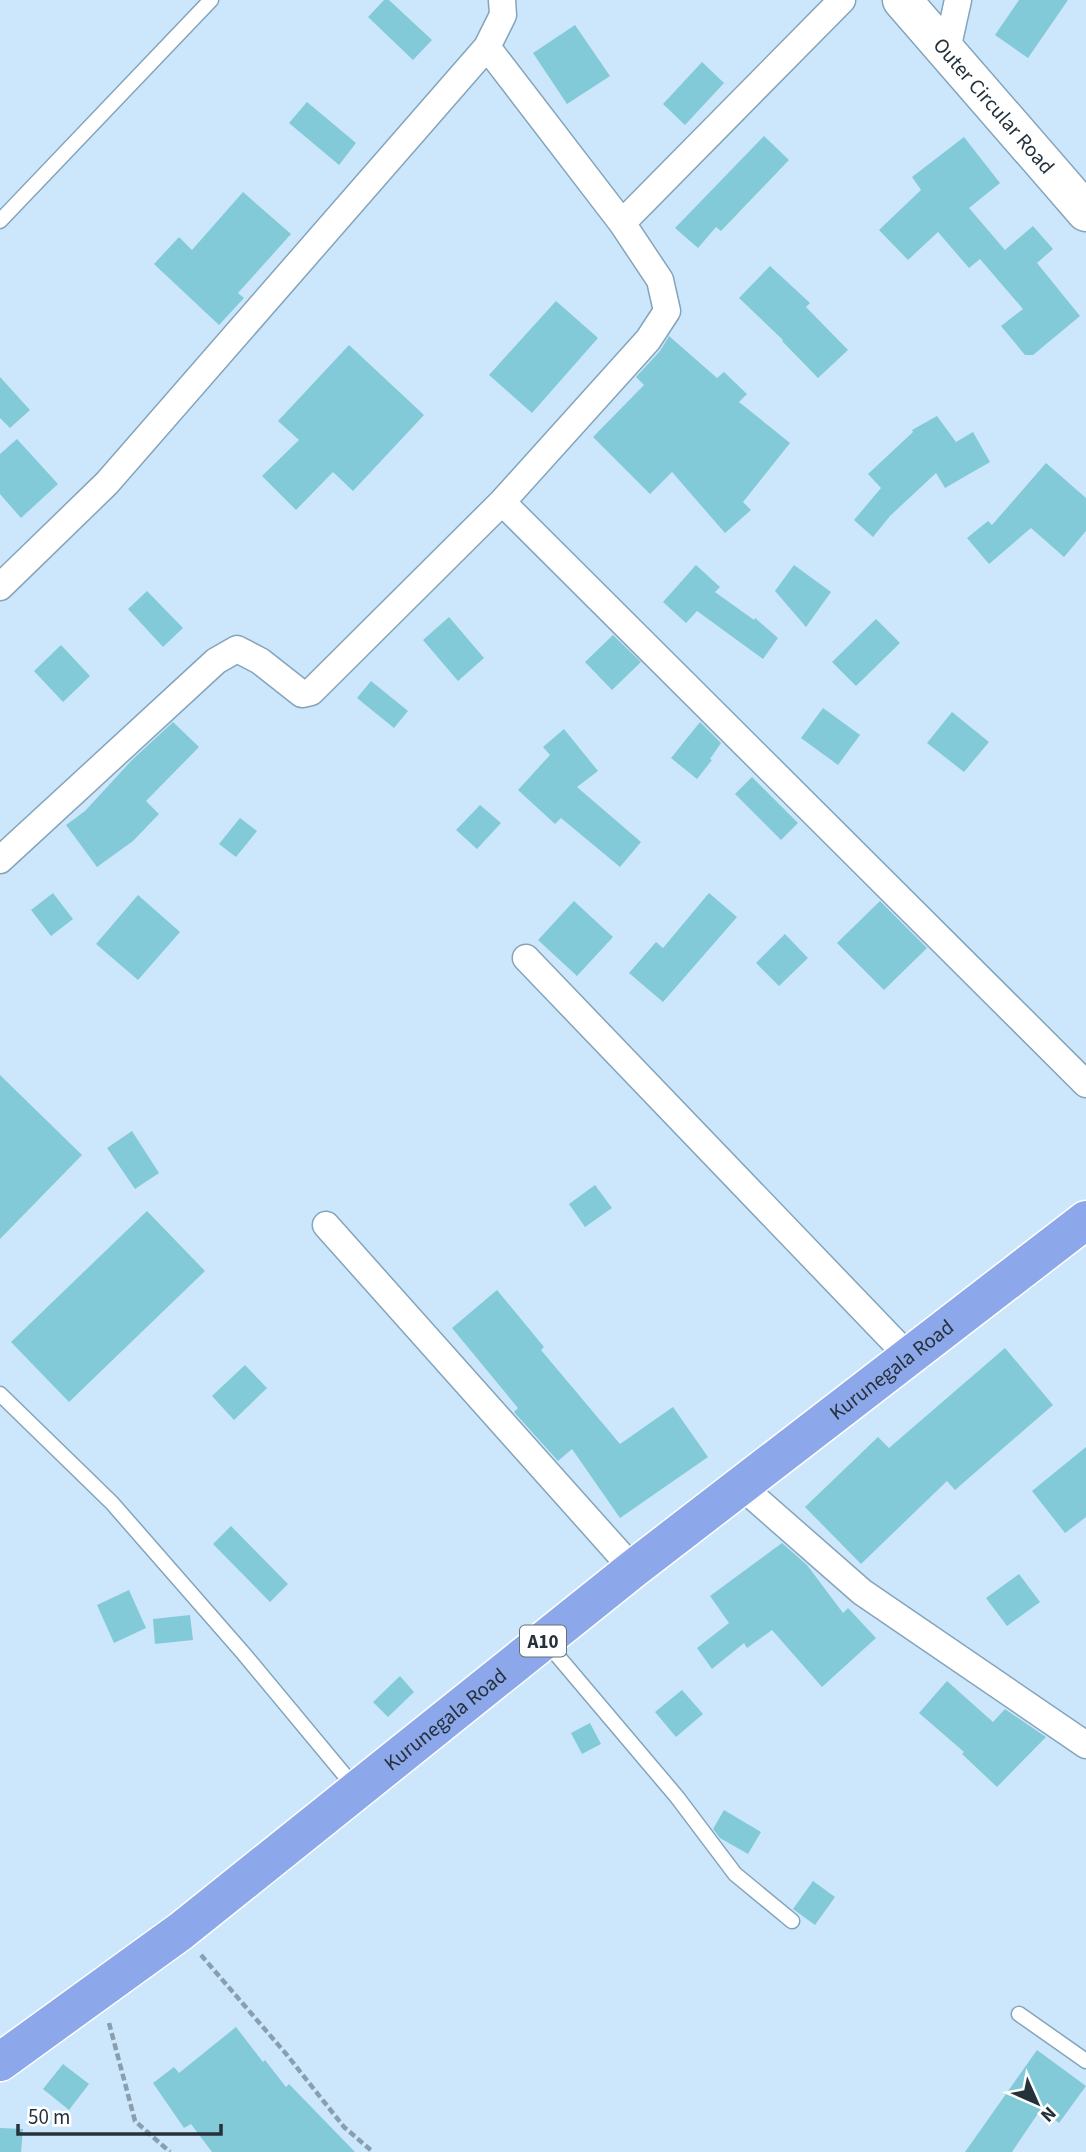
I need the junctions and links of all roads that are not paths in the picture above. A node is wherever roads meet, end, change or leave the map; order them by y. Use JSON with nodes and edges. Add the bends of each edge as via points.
{"nodes":[{"id":1,"x":211,"y":0,"type":"edge"},
{"id":2,"x":502,"y":0,"type":"edge"},
{"id":3,"x":842,"y":0,"type":"edge"},
{"id":4,"x":902,"y":0,"type":"edge"},
{"id":5,"x":958,"y":0,"type":"edge"},
{"id":6,"x":487,"y":47,"type":"junction"},
{"id":7,"x":947,"y":50,"type":"junction"},
{"id":8,"x":1086,"y":212,"type":"edge"},
{"id":9,"x":0,"y":221,"type":"edge"},
{"id":10,"x":622,"y":223,"type":"junction"},
{"id":11,"x":502,"y":502,"type":"junction"},
{"id":12,"x":0,"y":587,"type":"edge"},
{"id":13,"x":0,"y":860,"type":"edge"},
{"id":14,"x":526,"y":958,"type":"dead end"},
{"id":15,"x":1086,"y":1084,"type":"edge"},
{"id":16,"x":1086,"y":1220,"type":"edge"},
{"id":17,"x":326,"y":1226,"type":"dead end"},
{"id":18,"x":909,"y":1357,"type":"junction"},
{"id":19,"x":0,"y":1394,"type":"edge"},
{"id":20,"x":740,"y":1485,"type":"junction"},
{"id":21,"x":633,"y":1569,"type":"junction"},
{"id":22,"x":544,"y":1640,"type":"junction"},
{"id":23,"x":1086,"y":1745,"type":"edge"},
{"id":24,"x":358,"y":1790,"type":"junction"},
{"id":25,"x":792,"y":1921,"type":"dead end"},
{"id":26,"x":1019,"y":2014,"type":"dead end"},
{"id":27,"x":1086,"y":2061,"type":"edge"},
{"id":28,"x":0,"y":2062,"type":"edge"}],
"edges":[{"from":1,"to":9,"type":"lane"},
{"from":2,"to":6,"type":"street","via":[[503,15]]},
{"from":3,"to":10,"type":"street"},
{"from":4,"to":7,"type":"street","name":"Outer Circular Road"},
{"from":5,"to":7,"type":"street"},
{"from":6,"to":10,"type":"street"},
{"from":6,"to":12,"type":"street","via":[[107,483]]},
{"from":7,"to":8,"type":"street","name":"Outer Circular Road"},
{"from":10,"to":11,"type":"street","via":[[660,280],[667,311],[648,340]]},
{"from":11,"to":13,"type":"street","via":[[311,692],[302,694],[237,649],[216,662]]},
{"from":11,"to":15,"type":"street"},
{"from":14,"to":18,"type":"street"},
{"from":16,"to":18,"type":"highway","name":"Kurunegala Road","number":"A10"},
{"from":17,"to":21,"type":"street"},
{"from":18,"to":20,"type":"highway","name":"Kurunegala Road","number":"A10"},
{"from":19,"to":24,"type":"lane","via":[[112,1503]]},
{"from":20,"to":21,"type":"highway","name":"Kurunegala Road","number":"A10"},
{"from":20,"to":23,"type":"street","via":[[862,1592]]},
{"from":21,"to":22,"type":"highway","name":"Kurunegala Road","number":"A10"},
{"from":22,"to":24,"type":"highway","name":"Kurunegala Road","number":"A10"},
{"from":22,"to":25,"type":"lane","via":[[677,1797],[735,1874]]},
{"from":24,"to":28,"type":"highway","name":"Kurunegala Road","number":"A10","via":[[181,1931]]},
{"from":26,"to":27,"type":"lane"}]}
